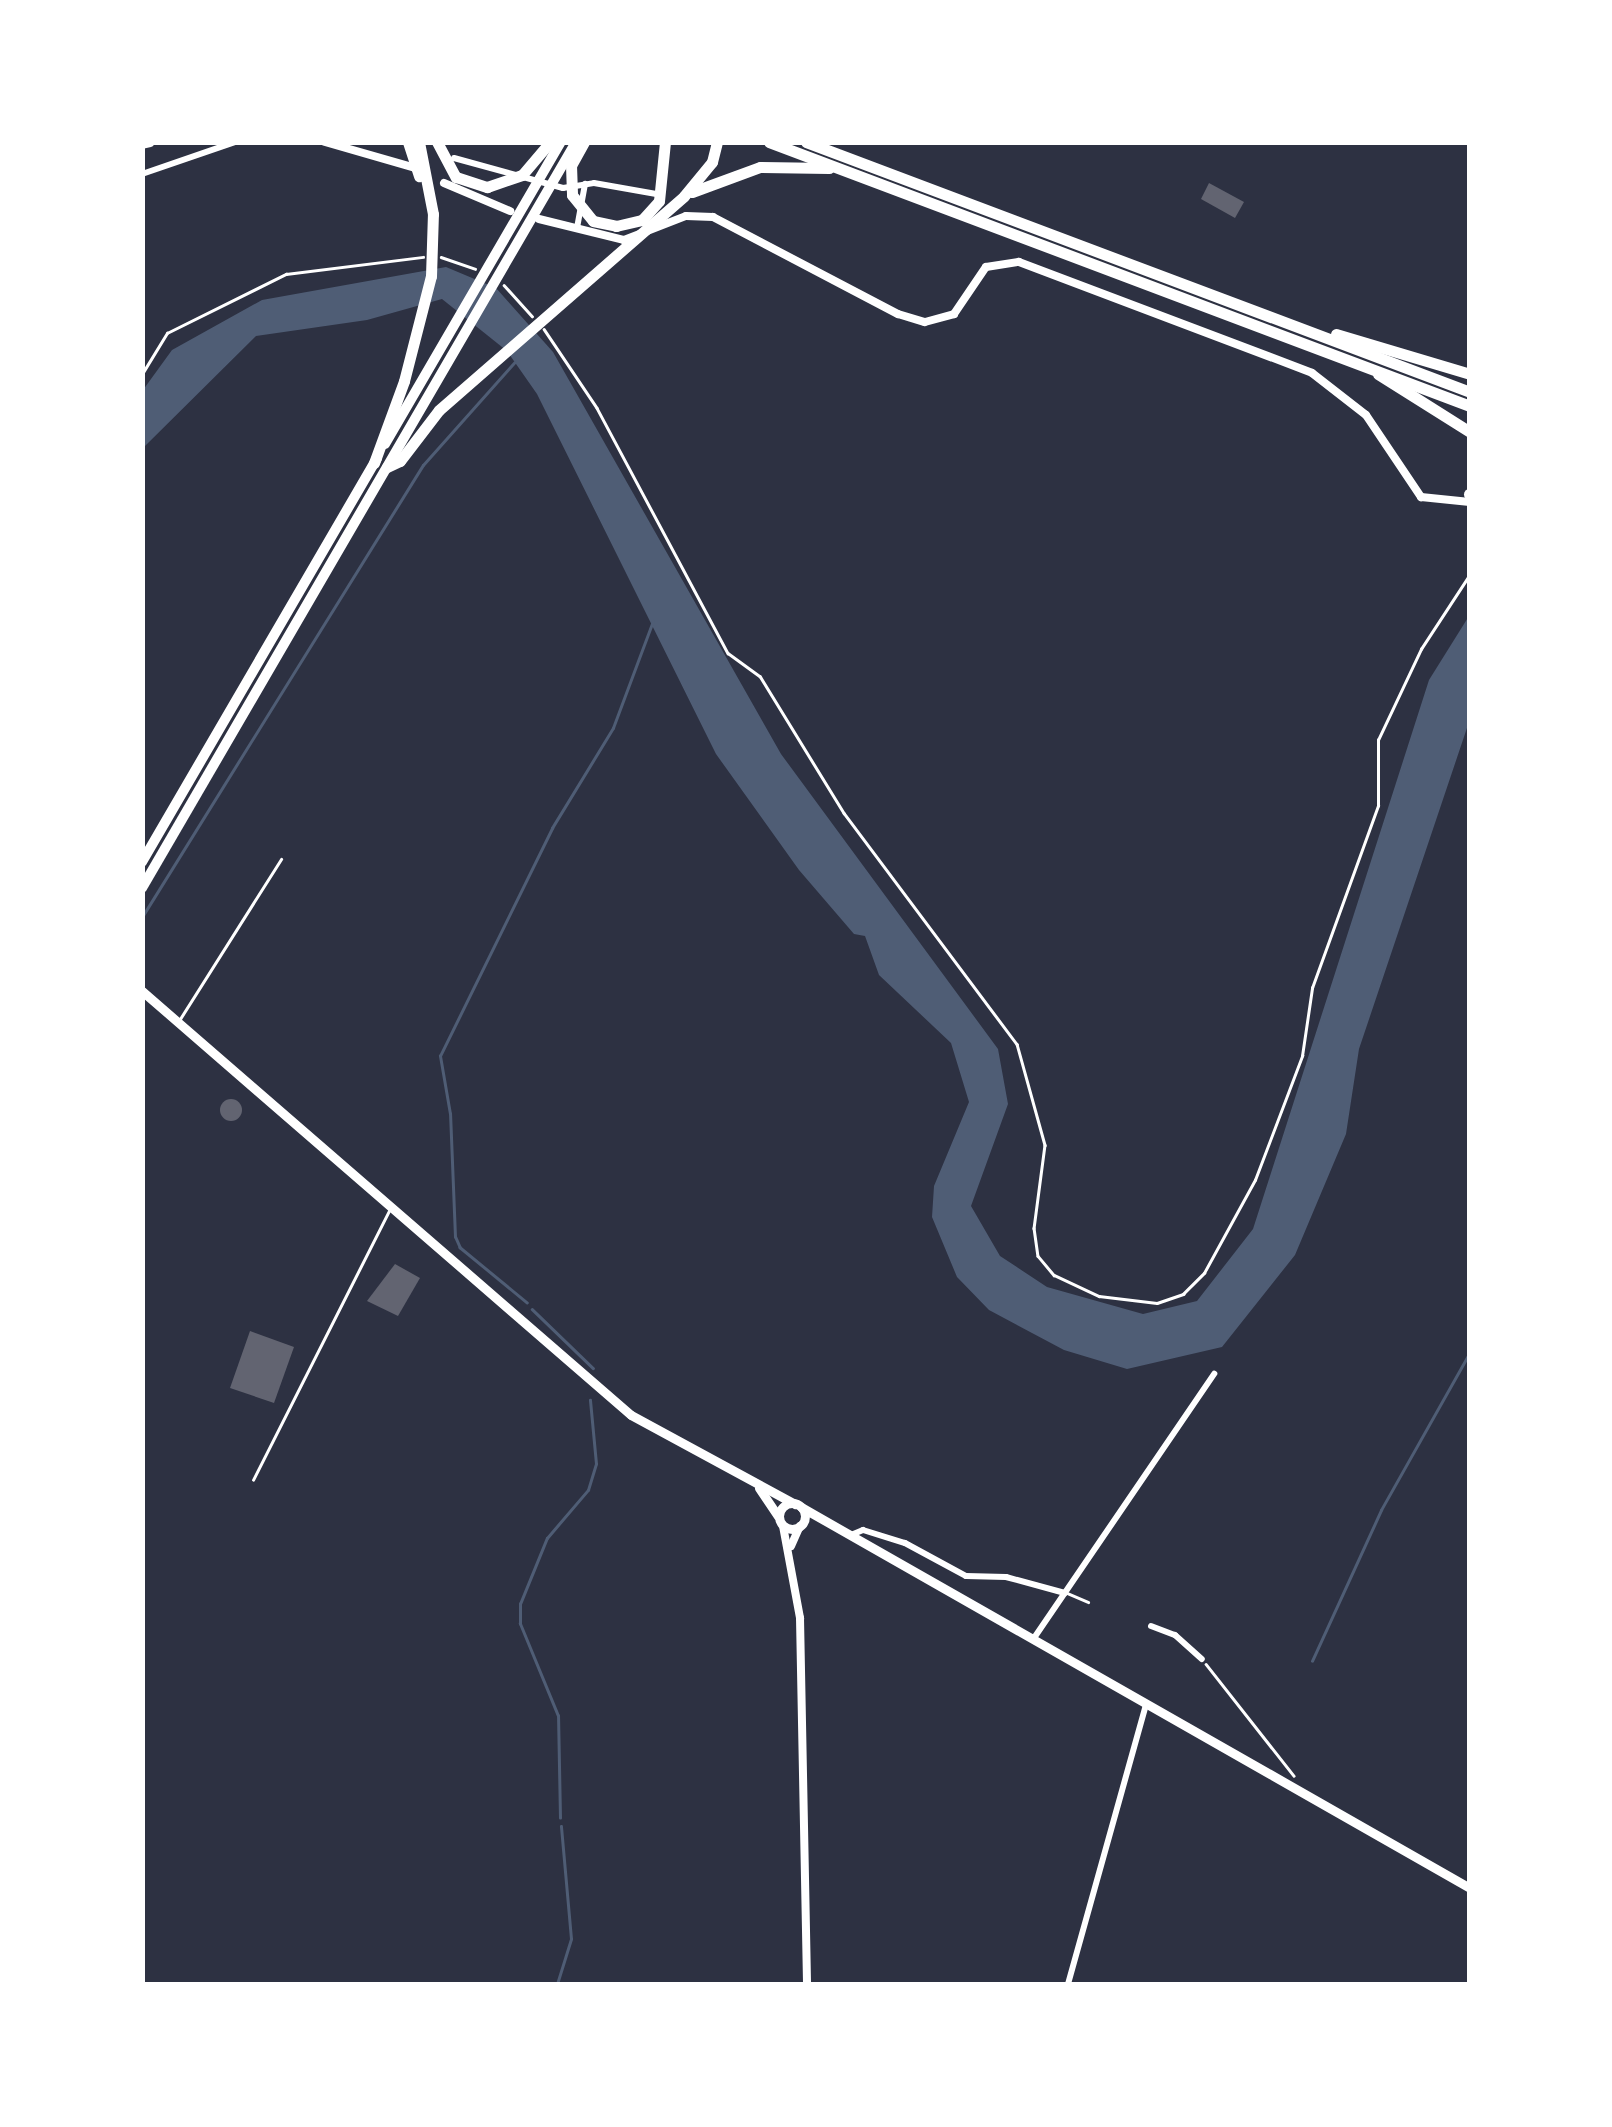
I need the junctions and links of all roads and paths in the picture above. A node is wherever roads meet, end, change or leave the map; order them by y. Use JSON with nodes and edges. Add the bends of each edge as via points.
{"nodes":[{"id":1,"x":235,"y":142,"type":"edge"},
{"id":2,"x":326,"y":142,"type":"edge"},
{"id":3,"x":408,"y":142,"type":"edge"},
{"id":4,"x":437,"y":142,"type":"edge"},
{"id":5,"x":550,"y":142,"type":"edge"},
{"id":6,"x":561,"y":142,"type":"edge"},
{"id":7,"x":576,"y":142,"type":"edge"},
{"id":8,"x":584,"y":142,"type":"edge"},
{"id":9,"x":665,"y":142,"type":"edge"},
{"id":10,"x":717,"y":142,"type":"edge"},
{"id":11,"x":768,"y":142,"type":"edge"},
{"id":12,"x":806,"y":142,"type":"edge"},
{"id":13,"x":817,"y":145,"type":"edge"},
{"id":14,"x":420,"y":148,"type":"edge"},
{"id":15,"x":454,"y":158,"type":"dead end"},
{"id":16,"x":835,"y":167,"type":"junction"},
{"id":17,"x":412,"y":168,"type":"dead end"},
{"id":18,"x":142,"y":174,"type":"edge"},
{"id":19,"x":444,"y":182,"type":"dead end"},
{"id":20,"x":585,"y":184,"type":"junction"},
{"id":21,"x":428,"y":191,"type":"junction"},
{"id":22,"x":663,"y":196,"type":"dead end"},
{"id":23,"x":684,"y":196,"type":"junction"},
{"id":24,"x":510,"y":211,"type":"dead end"},
{"id":25,"x":540,"y":219,"type":"dead end"},
{"id":26,"x":577,"y":228,"type":"junction"},
{"id":27,"x":484,"y":273,"type":"dead end"},
{"id":28,"x":501,"y":281,"type":"dead end"},
{"id":29,"x":1293,"y":326,"type":"junction"},
{"id":30,"x":1376,"y":371,"type":"junction"},
{"id":31,"x":142,"y":374,"type":"edge"},
{"id":32,"x":1470,"y":374,"type":"edge"},
{"id":33,"x":1470,"y":392,"type":"edge"},
{"id":34,"x":1470,"y":406,"type":"edge"},
{"id":35,"x":1470,"y":432,"type":"edge"},
{"id":36,"x":381,"y":465,"type":"junction"},
{"id":37,"x":1469,"y":494,"type":"edge"},
{"id":38,"x":1457,"y":502,"type":"junction"},
{"id":39,"x":1470,"y":502,"type":"edge"},
{"id":40,"x":1470,"y":574,"type":"edge"},
{"id":41,"x":280,"y":859,"type":"dead end"},
{"id":42,"x":142,"y":862,"type":"edge"},
{"id":43,"x":142,"y":888,"type":"edge"},
{"id":44,"x":142,"y":991,"type":"edge"},
{"id":45,"x":178,"y":1021,"type":"junction"},
{"id":46,"x":390,"y":1208,"type":"junction"},
{"id":47,"x":1214,"y":1374,"type":"dead end"},
{"id":48,"x":254,"y":1480,"type":"dead end"},
{"id":49,"x":754,"y":1482,"type":"junction"},
{"id":50,"x":798,"y":1505,"type":"junction"},
{"id":51,"x":781,"y":1522,"type":"junction"},
{"id":52,"x":829,"y":1523,"type":"junction"},
{"id":53,"x":801,"y":1525,"type":"junction"},
{"id":54,"x":851,"y":1536,"type":"junction"},
{"id":55,"x":791,"y":1556,"type":"junction"},
{"id":56,"x":1065,"y":1593,"type":"junction"},
{"id":57,"x":1088,"y":1602,"type":"dead end"},
{"id":58,"x":1151,"y":1626,"type":"dead end"},
{"id":59,"x":1034,"y":1638,"type":"junction"},
{"id":60,"x":1202,"y":1660,"type":"joint"},
{"id":61,"x":1146,"y":1704,"type":"junction"},
{"id":62,"x":1310,"y":1798,"type":"junction"},
{"id":63,"x":1450,"y":1878,"type":"junction"},
{"id":64,"x":1470,"y":1880,"type":"edge"},
{"id":65,"x":1470,"y":1888,"type":"edge"},
{"id":66,"x":807,"y":1984,"type":"edge"},
{"id":67,"x":1068,"y":1984,"type":"edge"}],
"edges":[{"from":1,"to":18,"type":"street"},
{"from":2,"to":17,"type":"street"},
{"from":3,"to":21,"type":"highway"},
{"from":4,"to":5,"type":"highway","via":[[456,177],[487,187],[528,170]]},
{"from":6,"to":36,"type":"highway"},
{"from":7,"to":36,"type":"highway"},
{"from":8,"to":9,"type":"highway","via":[[571,165],[572,195],[593,221],[616,226],[642,220],[659,201]]},
{"from":10,"to":23,"type":"highway","via":[[703,176]]},
{"from":11,"to":16,"type":"highway"},
{"from":12,"to":13,"type":"highway"},
{"from":13,"to":29,"type":"highway"},
{"from":14,"to":21,"type":"highway"},
{"from":15,"to":20,"type":"street","via":[[563,188]]},
{"from":16,"to":23,"type":"highway","via":[[760,167]]},
{"from":16,"to":30,"type":"highway"},
{"from":19,"to":24,"type":"street"},
{"from":20,"to":22,"type":"street"},
{"from":20,"to":26,"type":"street"},
{"from":21,"to":36,"type":"highway","via":[[434,231],[429,290]]},
{"from":23,"to":36,"type":"highway","via":[[439,410],[400,461]]},
{"from":25,"to":26,"type":"street"},
{"from":26,"to":38,"type":"street","via":[[624,240],[686,216],[712,216],[898,314],[926,322],[954,314],[986,266],[1019,262],[1312,372],[1366,415],[1420,497]]},
{"from":27,"to":31,"type":"path","via":[[452,257],[420,257],[286,274],[167,333]]},
{"from":28,"to":40,"type":"path","via":[[579,378],[728,653],[760,676],[844,813],[1017,1044],[1045,1145],[1034,1228],[1038,1256],[1054,1275],[1098,1296],[1157,1303],[1183,1294],[1204,1273],[1255,1180],[1302,1056],[1312,988],[1378,806],[1378,740],[1420,649]]},
{"from":29,"to":32,"type":"highway","via":[[1315,326]]},
{"from":29,"to":33,"type":"highway"},
{"from":30,"to":34,"type":"highway"},
{"from":30,"to":35,"type":"highway"},
{"from":36,"to":42,"type":"highway"},
{"from":36,"to":43,"type":"highway"},
{"from":37,"to":38,"type":"street"},
{"from":38,"to":39,"type":"street"},
{"from":41,"to":45,"type":"lane"},
{"from":44,"to":45,"type":"main road"},
{"from":45,"to":46,"type":"main road"},
{"from":46,"to":48,"type":"lane"},
{"from":46,"to":49,"type":"main road","via":[[631,1415]]},
{"from":47,"to":56,"type":"street"},
{"from":49,"to":50,"type":"main road"},
{"from":49,"to":51,"type":"main road"},
{"from":50,"to":51,"type":"main road","via":[[782,1508]]},
{"from":50,"to":52,"type":"main road"},
{"from":50,"to":53,"type":"main road"},
{"from":51,"to":53,"type":"main road"},
{"from":51,"to":55,"type":"street"},
{"from":52,"to":53,"type":"main road"},
{"from":52,"to":54,"type":"main road"},
{"from":53,"to":55,"type":"street"},
{"from":54,"to":56,"type":"street","via":[[863,1530],[905,1543],[966,1576],[1006,1577]]},
{"from":54,"to":59,"type":"main road"},
{"from":55,"to":66,"type":"street","via":[[800,1618]]},
{"from":56,"to":57,"type":"lane"},
{"from":56,"to":59,"type":"street"},
{"from":58,"to":60,"type":"street","via":[[1176,1635]]},
{"from":59,"to":61,"type":"main road"},
{"from":60,"to":62,"type":"path"},
{"from":61,"to":62,"type":"main road"},
{"from":61,"to":67,"type":"street"},
{"from":62,"to":63,"type":"main road"},
{"from":63,"to":64,"type":"main road"},
{"from":63,"to":65,"type":"main road"}]}
